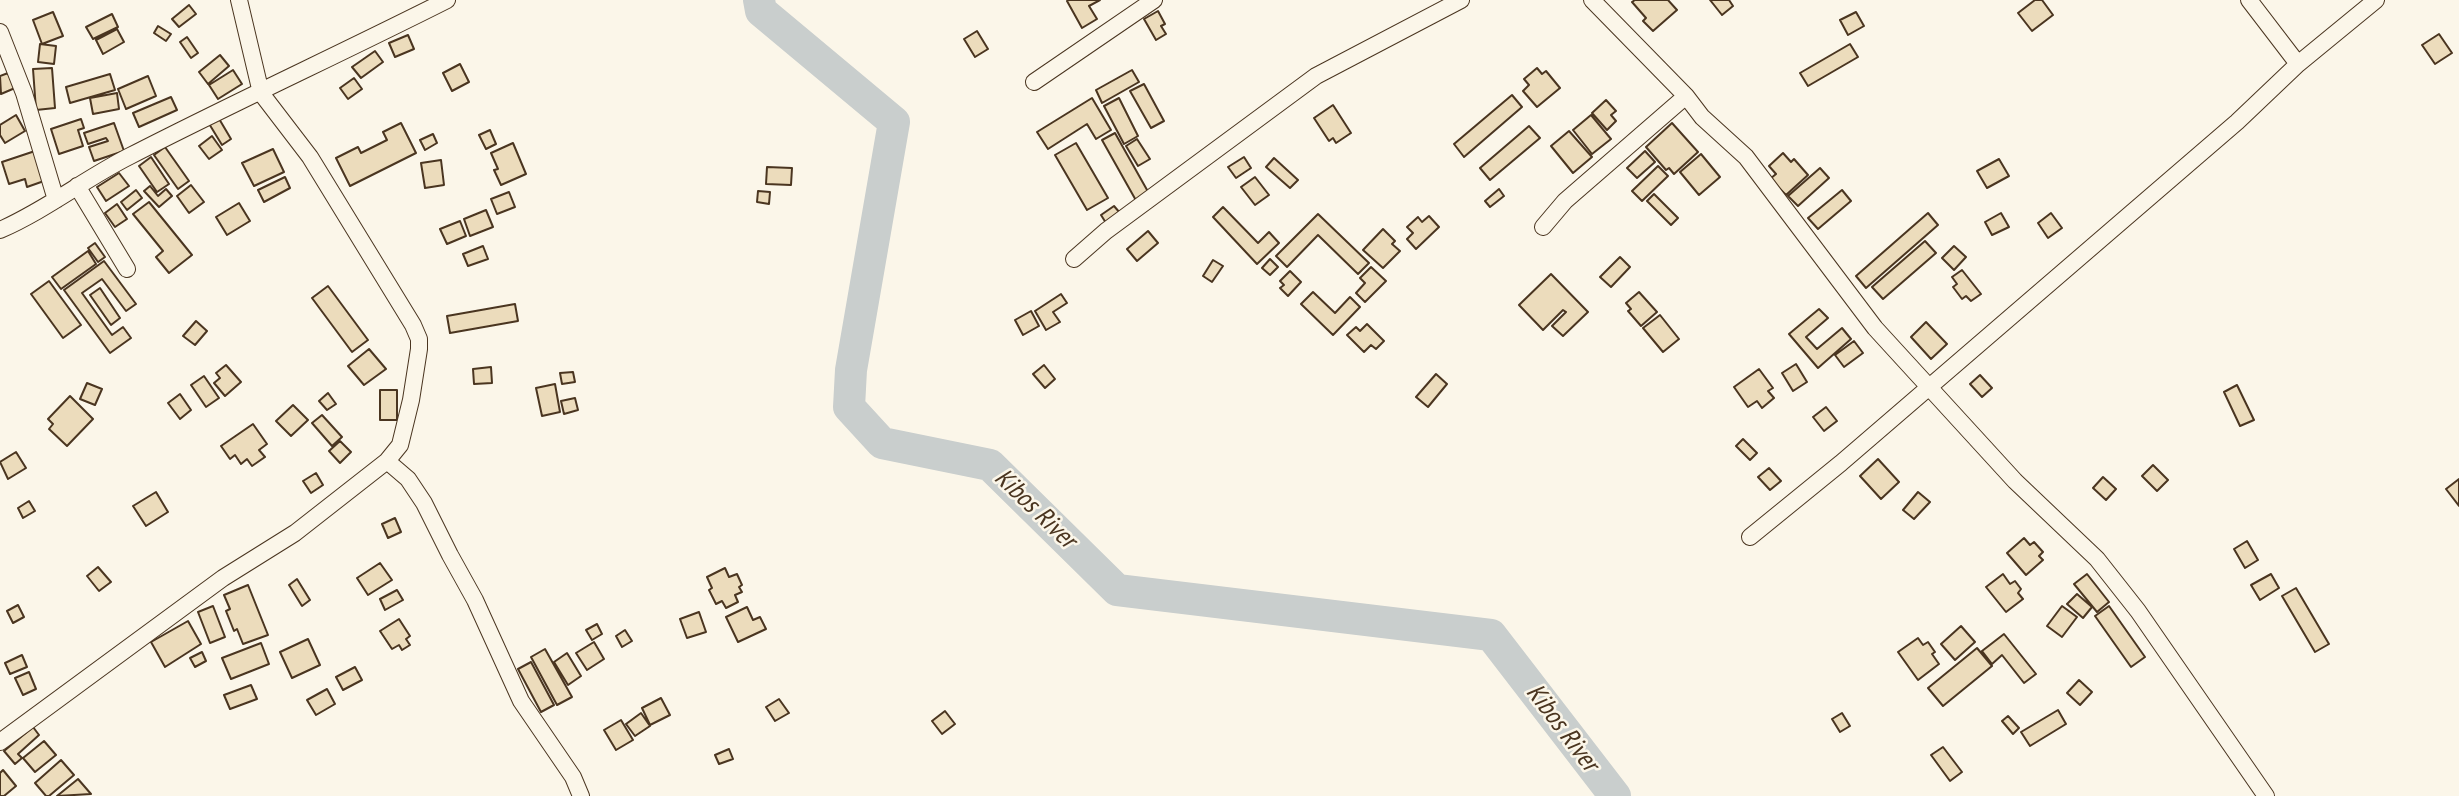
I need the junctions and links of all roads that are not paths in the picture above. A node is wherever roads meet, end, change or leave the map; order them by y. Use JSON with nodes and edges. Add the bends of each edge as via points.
{"nodes":[{"id":1,"x":239,"y":0,"type":"edge"},
{"id":2,"x":447,"y":0,"type":"edge"},
{"id":3,"x":1154,"y":0,"type":"edge"},
{"id":4,"x":1461,"y":0,"type":"edge"},
{"id":5,"x":1592,"y":0,"type":"edge"},
{"id":6,"x":2249,"y":0,"type":"edge"},
{"id":7,"x":2376,"y":0,"type":"edge"},
{"id":8,"x":0,"y":32,"type":"edge"},
{"id":9,"x":2298,"y":64,"type":"junction"},
{"id":10,"x":1034,"y":82,"type":"dead end"},
{"id":11,"x":261,"y":93,"type":"junction"},
{"id":12,"x":1686,"y":96,"type":"junction"},
{"id":13,"x":77,"y":186,"type":"junction"},
{"id":14,"x":56,"y":200,"type":"junction"},
{"id":15,"x":1543,"y":227,"type":"dead end"},
{"id":16,"x":0,"y":230,"type":"edge"},
{"id":17,"x":1074,"y":259,"type":"dead end"},
{"id":18,"x":127,"y":269,"type":"dead end"},
{"id":19,"x":1928,"y":385,"type":"junction"},
{"id":20,"x":387,"y":461,"type":"junction"},
{"id":21,"x":1750,"y":537,"type":"dead end"},
{"id":22,"x":0,"y":742,"type":"edge"},
{"id":23,"x":582,"y":796,"type":"edge"},
{"id":24,"x":2266,"y":796,"type":"edge"}],
"edges":[{"from":1,"to":11,"type":"street"},
{"from":2,"to":11,"type":"street"},
{"from":3,"to":10,"type":"street"},
{"from":4,"to":17,"type":"street","via":[[1316,76]]},
{"from":5,"to":12,"type":"street"},
{"from":6,"to":9,"type":"street"},
{"from":7,"to":9,"type":"street"},
{"from":8,"to":14,"type":"street"},
{"from":9,"to":19,"type":"street","via":[[2237,122]]},
{"from":11,"to":13,"type":"street"},
{"from":11,"to":20,"type":"street","via":[[318,169],[419,340],[406,424],[400,445]]},
{"from":12,"to":15,"type":"street","via":[[1565,201]]},
{"from":12,"to":19,"type":"street","via":[[1746,157],[1875,328]]},
{"from":13,"to":14,"type":"street"},
{"from":13,"to":18,"type":"street"},
{"from":14,"to":16,"type":"street"},
{"from":19,"to":21,"type":"street"},
{"from":19,"to":24,"type":"street","via":[[2015,481],[2097,559]]},
{"from":20,"to":22,"type":"street","via":[[295,533],[223,578]]},
{"from":20,"to":23,"type":"street","via":[[408,479],[424,503],[521,701]]}]}
